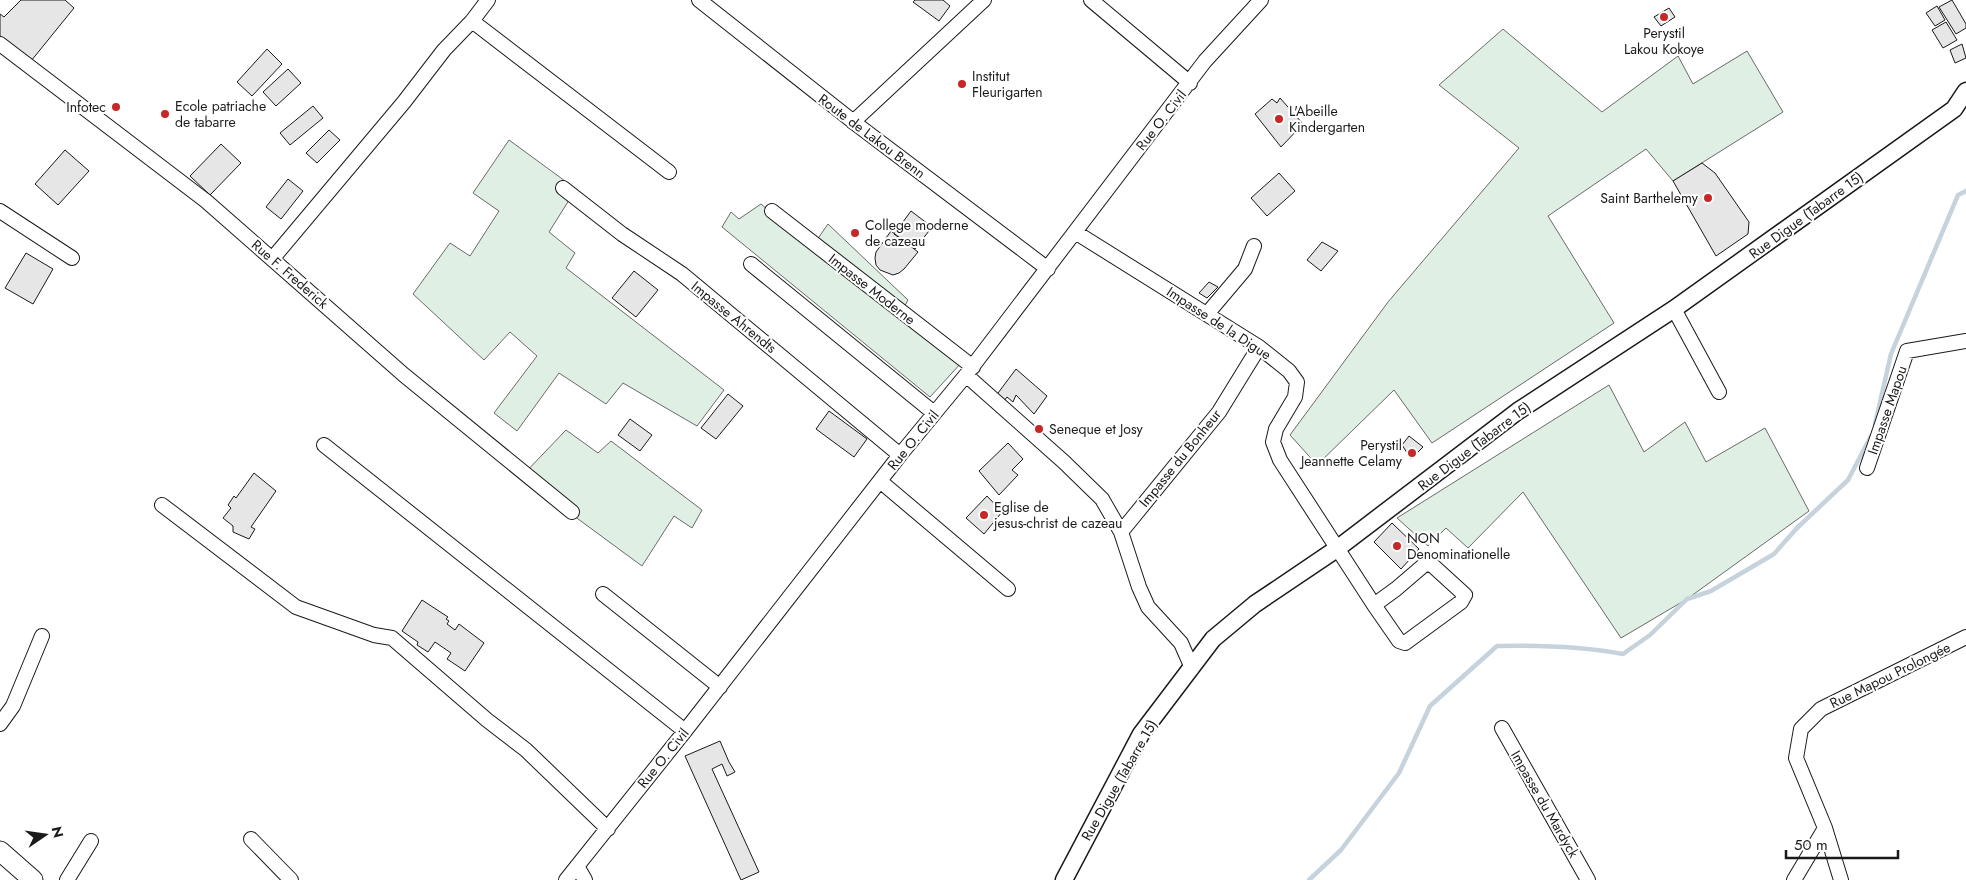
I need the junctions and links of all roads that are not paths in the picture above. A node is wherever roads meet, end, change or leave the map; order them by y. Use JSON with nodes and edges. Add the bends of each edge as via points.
{"nodes":[{"id":1,"x":488,"y":0,"type":"edge"},
{"id":2,"x":699,"y":0,"type":"edge"},
{"id":3,"x":984,"y":0,"type":"edge"},
{"id":4,"x":1091,"y":0,"type":"edge"},
{"id":5,"x":1261,"y":0,"type":"edge"},
{"id":6,"x":472,"y":21,"type":"junction"},
{"id":7,"x":0,"y":44,"type":"edge"},
{"id":8,"x":1190,"y":83,"type":"junction"},
{"id":9,"x":1966,"y":91,"type":"edge"},
{"id":10,"x":853,"y":122,"type":"junction"},
{"id":11,"x":669,"y":172,"type":"dead end"},
{"id":12,"x":563,"y":188,"type":"dead end"},
{"id":13,"x":772,"y":211,"type":"dead end"},
{"id":14,"x":0,"y":212,"type":"edge"},
{"id":15,"x":1075,"y":232,"type":"junction"},
{"id":16,"x":1254,"y":246,"type":"dead end"},
{"id":17,"x":72,"y":258,"type":"dead end"},
{"id":18,"x":273,"y":258,"type":"junction"},
{"id":19,"x":751,"y":264,"type":"dead end"},
{"id":20,"x":1048,"y":269,"type":"junction"},
{"id":21,"x":1674,"y":309,"type":"junction"},
{"id":22,"x":1207,"y":314,"type":"junction"},
{"id":23,"x":1966,"y":341,"type":"edge"},
{"id":24,"x":1259,"y":346,"type":"junction"},
{"id":25,"x":969,"y":371,"type":"junction"},
{"id":26,"x":1719,"y":392,"type":"dead end"},
{"id":27,"x":934,"y":413,"type":"junction"},
{"id":28,"x":324,"y":446,"type":"dead end"},
{"id":29,"x":900,"y":455,"type":"junction"},
{"id":30,"x":1867,"y":468,"type":"dead end"},
{"id":31,"x":880,"y":481,"type":"junction"},
{"id":32,"x":162,"y":505,"type":"dead end"},
{"id":33,"x":572,"y":512,"type":"dead end"},
{"id":34,"x":1121,"y":532,"type":"junction"},
{"id":35,"x":1338,"y":548,"type":"junction"},
{"id":36,"x":1008,"y":589,"type":"dead end"},
{"id":37,"x":603,"y":594,"type":"dead end"},
{"id":38,"x":1374,"y":605,"type":"junction"},
{"id":39,"x":42,"y":636,"type":"dead end"},
{"id":40,"x":1966,"y":637,"type":"edge"},
{"id":41,"x":1192,"y":668,"type":"junction"},
{"id":42,"x":720,"y":687,"type":"junction"},
{"id":43,"x":0,"y":724,"type":"edge"},
{"id":44,"x":1502,"y":728,"type":"dead end"},
{"id":45,"x":685,"y":731,"type":"junction"},
{"id":46,"x":608,"y":828,"type":"junction"},
{"id":47,"x":1825,"y":828,"type":"junction"},
{"id":48,"x":252,"y":839,"type":"dead end"},
{"id":49,"x":91,"y":841,"type":"dead end"},
{"id":50,"x":0,"y":851,"type":"edge"},
{"id":51,"x":577,"y":866,"type":"junction"},
{"id":52,"x":33,"y":880,"type":"edge"},
{"id":53,"x":67,"y":880,"type":"edge"},
{"id":54,"x":292,"y":880,"type":"edge"},
{"id":55,"x":566,"y":880,"type":"edge"},
{"id":56,"x":585,"y":880,"type":"edge"},
{"id":57,"x":1064,"y":880,"type":"edge"},
{"id":58,"x":1588,"y":880,"type":"edge"},
{"id":59,"x":1794,"y":880,"type":"edge"},
{"id":60,"x":1841,"y":880,"type":"edge"}],
"edges":[{"from":1,"to":6,"type":"street"},
{"from":2,"to":10,"type":"street","name":"Route de Lakou Brenn"},
{"from":3,"to":10,"type":"street"},
{"from":4,"to":8,"type":"street"},
{"from":5,"to":8,"type":"street","name":"Rue O. Civil"},
{"from":6,"to":11,"type":"street"},
{"from":6,"to":18,"type":"street","via":[[444,50]]},
{"from":7,"to":18,"type":"street","name":"Rue F. Frederick","via":[[206,200]]},
{"from":8,"to":15,"type":"street","name":"Rue O. Civil"},
{"from":9,"to":21,"type":"street","name":"Rue Digue (Tabarre 15)","via":[[1954,109]]},
{"from":10,"to":20,"type":"street","name":"Route de Lakou Brenn"},
{"from":12,"to":29,"type":"street","name":"Impasse Ahrendts","via":[[622,234],[682,274]]},
{"from":13,"to":25,"type":"street","name":"Impasse Moderne"},
{"from":14,"to":17,"type":"street"},
{"from":15,"to":20,"type":"street","name":"Rue O. Civil"},
{"from":15,"to":22,"type":"street","name":"Impasse de la Digue"},
{"from":16,"to":22,"type":"street","via":[[1244,269]]},
{"from":18,"to":33,"type":"street","name":"Rue F. Frederick","via":[[404,375]]},
{"from":19,"to":27,"type":"street"},
{"from":20,"to":25,"type":"street","name":"Rue O. Civil"},
{"from":21,"to":26,"type":"street"},
{"from":21,"to":35,"type":"street","name":"Rue Digue (Tabarre 15)","via":[[1518,411]]},
{"from":22,"to":24,"type":"street","name":"Impasse de la Digue"},
{"from":23,"to":30,"type":"street","name":"Impasse Mapou","via":[[1907,350]]},
{"from":24,"to":34,"type":"street","name":"Impasse du Bonheur","via":[[1219,412]]},
{"from":24,"to":35,"type":"street","name":"Impasse de la Digue","via":[[1290,371],[1298,382],[1295,397],[1276,429],[1273,442],[1280,460]]},
{"from":25,"to":27,"type":"street","name":"Rue O. Civil"},
{"from":25,"to":34,"type":"street","via":[[1102,499]]},
{"from":27,"to":29,"type":"street","name":"Rue O. Civil"},
{"from":28,"to":45,"type":"street"},
{"from":29,"to":31,"type":"street","name":"Rue O. Civil"},
{"from":31,"to":36,"type":"street"},
{"from":31,"to":42,"type":"street","name":"Rue O. Civil"},
{"from":32,"to":46,"type":"street","via":[[296,607],[374,635],[392,638],[526,750]]},
{"from":34,"to":41,"type":"street","via":[[1148,607],[1181,643]]},
{"from":35,"to":38,"type":"street"},
{"from":35,"to":41,"type":"street","name":"Rue Digue (Tabarre 15)","via":[[1255,604],[1213,639]]},
{"from":37,"to":42,"type":"street"},
{"from":38,"to":38,"type":"street","via":[[1399,640],[1405,642],[1461,602],[1465,595],[1428,564]]},
{"from":39,"to":43,"type":"street","via":[[13,706]]},
{"from":40,"to":47,"type":"street","name":"Rue Mapou Prolongée","via":[[1821,709],[1801,729],[1796,758]]},
{"from":41,"to":57,"type":"street","name":"Rue Digue (Tabarre 15)","via":[[1141,734]]},
{"from":42,"to":45,"type":"street","name":"Rue O. Civil"},
{"from":44,"to":58,"type":"street","name":"Impasse du Mardyck"},
{"from":45,"to":46,"type":"street","name":"Rue O. Civil"},
{"from":46,"to":51,"type":"street","name":"Rue O. Civil"},
{"from":47,"to":59,"type":"street"},
{"from":47,"to":60,"type":"street","name":"Rue Mapou Prolongée"},
{"from":48,"to":54,"type":"street"},
{"from":49,"to":53,"type":"street"},
{"from":50,"to":52,"type":"main road"},
{"from":51,"to":55,"type":"street","name":"Rue O. Civil"},
{"from":51,"to":56,"type":"street"}]}
